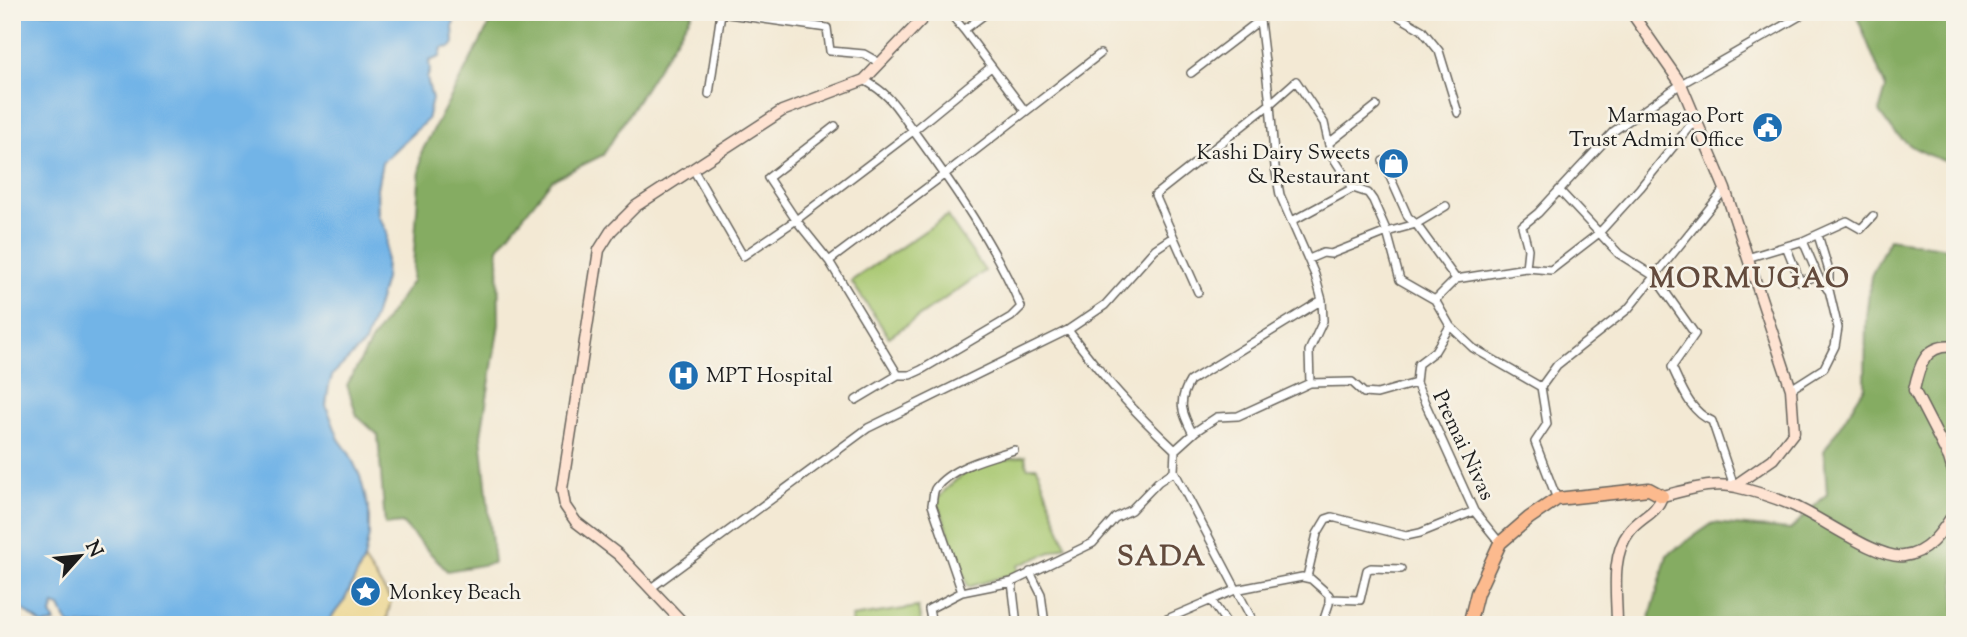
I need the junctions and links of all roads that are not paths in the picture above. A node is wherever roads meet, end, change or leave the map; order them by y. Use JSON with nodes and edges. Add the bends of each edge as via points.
{"nodes":[{"id":1,"x":929,"y":12,"type":"edge"},
{"id":2,"x":949,"y":12,"type":"edge"},
{"id":3,"x":988,"y":12,"type":"edge"},
{"id":4,"x":1391,"y":12,"type":"edge"},
{"id":5,"x":1631,"y":12,"type":"edge"},
{"id":6,"x":1807,"y":12,"type":"edge"},
{"id":7,"x":1259,"y":16,"type":"edge"},
{"id":8,"x":964,"y":30,"type":"junction"},
{"id":9,"x":1100,"y":54,"type":"dead end"},
{"id":10,"x":880,"y":63,"type":"junction"},
{"id":11,"x":990,"y":67,"type":"junction"},
{"id":12,"x":1191,"y":73,"type":"dead end"},
{"id":13,"x":864,"y":80,"type":"junction"},
{"id":14,"x":1681,"y":84,"type":"junction"},
{"id":15,"x":709,"y":94,"type":"dead end"},
{"id":16,"x":1270,"y":104,"type":"junction"},
{"id":17,"x":1376,"y":106,"type":"dead end"},
{"id":18,"x":1025,"y":111,"type":"junction"},
{"id":19,"x":1458,"y":113,"type":"dead end"},
{"id":20,"x":1698,"y":121,"type":"junction"},
{"id":21,"x":835,"y":126,"type":"dead end"},
{"id":22,"x":913,"y":131,"type":"junction"},
{"id":23,"x":1329,"y":143,"type":"junction"},
{"id":24,"x":1383,"y":161,"type":"dead end"},
{"id":25,"x":693,"y":169,"type":"junction"},
{"id":26,"x":945,"y":174,"type":"junction"},
{"id":27,"x":1353,"y":188,"type":"junction"},
{"id":28,"x":1725,"y":189,"type":"junction"},
{"id":29,"x":1559,"y":190,"type":"junction"},
{"id":30,"x":1446,"y":206,"type":"dead end"},
{"id":31,"x":1873,"y":216,"type":"dead end"},
{"id":32,"x":796,"y":220,"type":"junction"},
{"id":33,"x":1293,"y":221,"type":"junction"},
{"id":34,"x":1416,"y":224,"type":"junction"},
{"id":35,"x":1387,"y":232,"type":"junction"},
{"id":36,"x":1599,"y":233,"type":"junction"},
{"id":37,"x":1818,"y":235,"type":"junction"},
{"id":38,"x":1173,"y":237,"type":"junction"},
{"id":39,"x":1803,"y":241,"type":"junction"},
{"id":40,"x":1786,"y":246,"type":"junction"},
{"id":41,"x":1747,"y":258,"type":"junction"},
{"id":42,"x":1308,"y":259,"type":"junction"},
{"id":43,"x":829,"y":261,"type":"junction"},
{"id":44,"x":1526,"y":268,"type":"junction"},
{"id":45,"x":1654,"y":276,"type":"junction"},
{"id":46,"x":1818,"y":276,"type":"junction"},
{"id":47,"x":1456,"y":279,"type":"junction"},
{"id":48,"x":1829,"y":290,"type":"junction"},
{"id":49,"x":1198,"y":292,"type":"dead end"},
{"id":50,"x":1322,"y":300,"type":"junction"},
{"id":51,"x":1435,"y":300,"type":"junction"},
{"id":52,"x":1450,"y":326,"type":"junction"},
{"id":53,"x":1068,"y":330,"type":"junction"},
{"id":54,"x":1955,"y":347,"type":"edge"},
{"id":55,"x":898,"y":374,"type":"junction"},
{"id":56,"x":1310,"y":383,"type":"junction"},
{"id":57,"x":1416,"y":383,"type":"junction"},
{"id":58,"x":1541,"y":387,"type":"junction"},
{"id":59,"x":1791,"y":389,"type":"junction"},
{"id":60,"x":856,"y":400,"type":"dead end"},
{"id":61,"x":1193,"y":434,"type":"junction"},
{"id":62,"x":1014,"y":450,"type":"dead end"},
{"id":63,"x":1175,"y":450,"type":"junction"},
{"id":64,"x":1174,"y":471,"type":"junction"},
{"id":65,"x":1955,"y":478,"type":"edge"},
{"id":66,"x":1734,"y":486,"type":"junction"},
{"id":67,"x":1662,"y":496,"type":"junction"},
{"id":68,"x":1557,"y":499,"type":"junction"},
{"id":69,"x":1474,"y":511,"type":"junction"},
{"id":70,"x":1955,"y":512,"type":"edge"},
{"id":71,"x":1500,"y":543,"type":"junction"},
{"id":72,"x":1401,"y":569,"type":"dead end"},
{"id":73,"x":1030,"y":572,"type":"junction"},
{"id":74,"x":1307,"y":578,"type":"junction"},
{"id":75,"x":1012,"y":582,"type":"junction"},
{"id":76,"x":652,"y":588,"type":"junction"},
{"id":77,"x":1235,"y":590,"type":"junction"},
{"id":78,"x":962,"y":592,"type":"junction"},
{"id":79,"x":1330,"y":599,"type":"junction"},
{"id":80,"x":1211,"y":600,"type":"junction"},
{"id":81,"x":685,"y":625,"type":"edge"},
{"id":82,"x":932,"y":625,"type":"edge"},
{"id":83,"x":1017,"y":625,"type":"edge"},
{"id":84,"x":1045,"y":625,"type":"edge"},
{"id":85,"x":1153,"y":625,"type":"edge"},
{"id":86,"x":1227,"y":625,"type":"edge"},
{"id":87,"x":1255,"y":625,"type":"edge"},
{"id":88,"x":1322,"y":625,"type":"edge"},
{"id":89,"x":1469,"y":625,"type":"edge"},
{"id":90,"x":1617,"y":625,"type":"edge"}],
"edges":[{"from":1,"to":10,"type":"street"},
{"from":2,"to":8,"type":"street"},
{"from":3,"to":8,"type":"street"},
{"from":4,"to":19,"type":"street","via":[[1422,30],[1439,51]]},
{"from":5,"to":14,"type":"street"},
{"from":6,"to":14,"type":"street"},
{"from":7,"to":12,"type":"street"},
{"from":7,"to":16,"type":"street"},
{"from":8,"to":11,"type":"street"},
{"from":9,"to":18,"type":"street"},
{"from":10,"to":13,"type":"street"},
{"from":10,"to":15,"type":"street","via":[[864,54],[830,51],[827,28],[721,13]]},
{"from":11,"to":18,"type":"street"},
{"from":11,"to":22,"type":"street"},
{"from":13,"to":22,"type":"street","via":[[883,90]]},
{"from":13,"to":25,"type":"street","via":[[782,111]]},
{"from":14,"to":20,"type":"street"},
{"from":14,"to":29,"type":"street","via":[[1614,131]]},
{"from":16,"to":23,"type":"street","via":[[1296,81],[1324,123]]},
{"from":16,"to":33,"type":"street","via":[[1280,195]]},
{"from":16,"to":38,"type":"street","via":[[1155,195]]},
{"from":17,"to":23,"type":"street"},
{"from":18,"to":26,"type":"street"},
{"from":20,"to":28,"type":"street"},
{"from":20,"to":36,"type":"street"},
{"from":21,"to":32,"type":"street","via":[[768,178]]},
{"from":22,"to":26,"type":"street"},
{"from":22,"to":32,"type":"street"},
{"from":23,"to":27,"type":"street"},
{"from":24,"to":34,"type":"street","via":[[1408,217]]},
{"from":25,"to":32,"type":"street","via":[[743,256]]},
{"from":25,"to":76,"type":"street","via":[[636,206],[599,250],[562,489],[565,506],[576,522]]},
{"from":26,"to":43,"type":"street"},
{"from":26,"to":55,"type":"street","via":[[1002,264],[1021,307],[921,370]]},
{"from":27,"to":33,"type":"street"},
{"from":27,"to":35,"type":"street","via":[[1368,193]]},
{"from":28,"to":41,"type":"street"},
{"from":28,"to":45,"type":"street"},
{"from":29,"to":36,"type":"street"},
{"from":29,"to":44,"type":"street","via":[[1522,226],[1528,249]]},
{"from":30,"to":34,"type":"street"},
{"from":31,"to":37,"type":"street","via":[[1861,229],[1847,221]]},
{"from":32,"to":43,"type":"street"},
{"from":33,"to":42,"type":"street"},
{"from":34,"to":35,"type":"street"},
{"from":34,"to":47,"type":"street"},
{"from":35,"to":42,"type":"street"},
{"from":35,"to":51,"type":"street","via":[[1400,280]]},
{"from":36,"to":44,"type":"street","via":[[1551,270]]},
{"from":36,"to":45,"type":"street","via":[[1619,254]]},
{"from":37,"to":39,"type":"street"},
{"from":37,"to":48,"type":"street","via":[[1829,271]]},
{"from":38,"to":49,"type":"street"},
{"from":38,"to":53,"type":"street","via":[[1155,249],[1105,305]]},
{"from":39,"to":40,"type":"street"},
{"from":39,"to":46,"type":"street"},
{"from":40,"to":41,"type":"street"},
{"from":40,"to":46,"type":"street","via":[[1800,281]]},
{"from":41,"to":59,"type":"street"},
{"from":42,"to":50,"type":"street"},
{"from":43,"to":55,"type":"street"},
{"from":44,"to":47,"type":"street"},
{"from":45,"to":58,"type":"street","via":[[1628,309],[1557,365]]},
{"from":45,"to":66,"type":"street","via":[[1695,334],[1672,368],[1691,405],[1712,421]]},
{"from":46,"to":48,"type":"street"},
{"from":47,"to":51,"type":"street"},
{"from":48,"to":59,"type":"street","via":[[1838,328],[1835,346],[1824,368]]},
{"from":50,"to":56,"type":"street","via":[[1323,321],[1310,351]]},
{"from":50,"to":61,"type":"street","via":[[1190,382],[1182,393],[1182,405]]},
{"from":51,"to":52,"type":"street"},
{"from":52,"to":57,"type":"street","via":[[1434,351],[1418,364]]},
{"from":52,"to":58,"type":"street","via":[[1473,348]]},
{"from":53,"to":63,"type":"street","via":[[1133,411]]},
{"from":53,"to":76,"type":"street","via":[[868,428]]},
{"from":54,"to":65,"type":"street","via":[[1944,346],[1923,360],[1914,390]]},
{"from":55,"to":60,"type":"street"},
{"from":56,"to":57,"type":"street","name":"Premai Nivas","via":[[1352,382],[1364,393],[1377,394]]},
{"from":56,"to":61,"type":"street","via":[[1238,416],[1217,417]]},
{"from":57,"to":69,"type":"street","name":"Premai Nivas"},
{"from":58,"to":68,"type":"street","via":[[1547,425],[1535,442]]},
{"from":59,"to":66,"type":"street","via":[[1794,432],[1773,459]]},
{"from":61,"to":63,"type":"street"},
{"from":62,"to":78,"type":"street","via":[[980,459],[934,490],[932,505]]},
{"from":63,"to":64,"type":"street"},
{"from":64,"to":73,"type":"street","via":[[1131,510],[1115,518],[1093,543]]},
{"from":64,"to":77,"type":"street"},
{"from":66,"to":67,"type":"street"},
{"from":66,"to":70,"type":"street","via":[[1793,505],[1882,553],[1903,557],[1922,550],[1939,536]]},
{"from":67,"to":68,"type":"main road","via":[[1649,489]]},
{"from":67,"to":90,"type":"street","via":[[1659,506],[1629,532],[1621,548]]},
{"from":68,"to":71,"type":"main road"},
{"from":69,"to":71,"type":"street","name":"Premai Nivas"},
{"from":69,"to":74,"type":"street","via":[[1406,536],[1326,519],[1317,534]]},
{"from":71,"to":89,"type":"main road"},
{"from":72,"to":79,"type":"street","via":[[1371,568],[1360,600]]},
{"from":73,"to":75,"type":"street"},
{"from":73,"to":84,"type":"street","via":[[1041,594]]},
{"from":74,"to":77,"type":"street"},
{"from":74,"to":79,"type":"street"},
{"from":75,"to":78,"type":"street"},
{"from":75,"to":83,"type":"street"},
{"from":76,"to":81,"type":"street"},
{"from":77,"to":80,"type":"street"},
{"from":77,"to":87,"type":"street"},
{"from":78,"to":82,"type":"street","via":[[929,609]]},
{"from":79,"to":88,"type":"street"},
{"from":80,"to":85,"type":"street"},
{"from":80,"to":86,"type":"street"}]}
